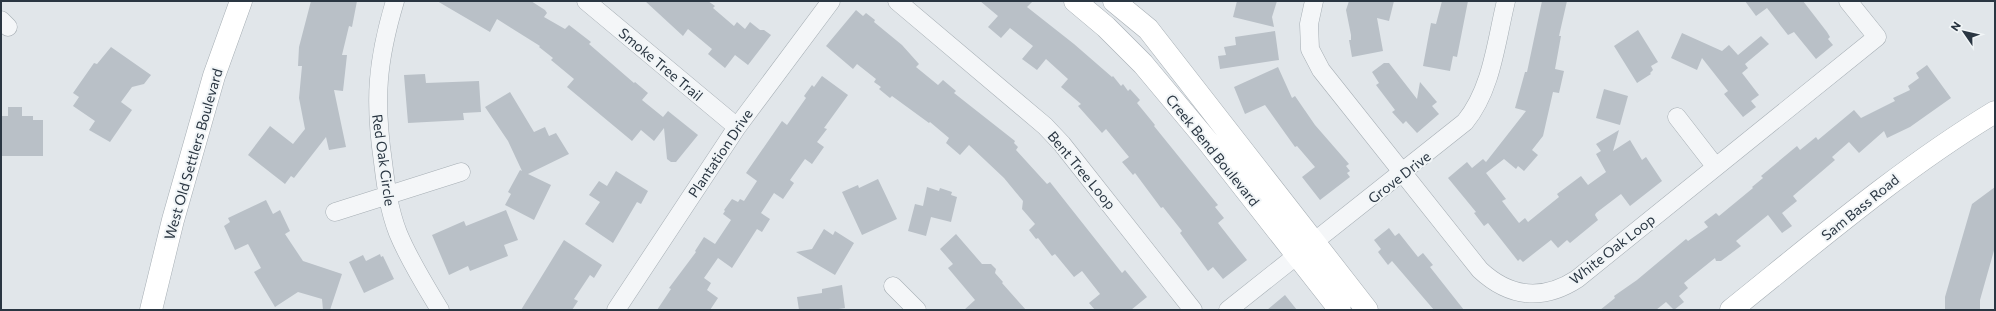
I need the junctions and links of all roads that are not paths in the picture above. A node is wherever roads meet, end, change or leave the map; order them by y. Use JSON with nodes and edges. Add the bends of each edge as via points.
{"nodes":[{"id":1,"x":241,"y":1,"type":"edge"},
{"id":2,"x":395,"y":1,"type":"edge"},
{"id":3,"x":586,"y":1,"type":"edge"},
{"id":4,"x":831,"y":1,"type":"edge"},
{"id":5,"x":897,"y":1,"type":"edge"},
{"id":6,"x":1075,"y":1,"type":"edge"},
{"id":7,"x":1114,"y":1,"type":"edge"},
{"id":8,"x":1314,"y":1,"type":"edge"},
{"id":9,"x":1506,"y":1,"type":"edge"},
{"id":10,"x":1848,"y":1,"type":"edge"},
{"id":11,"x":1995,"y":112,"type":"edge"},
{"id":12,"x":1677,"y":117,"type":"dead end"},
{"id":13,"x":737,"y":127,"type":"junction"},
{"id":14,"x":1715,"y":166,"type":"junction"},
{"id":15,"x":461,"y":172,"type":"dead end"},
{"id":16,"x":1403,"y":174,"type":"junction"},
{"id":17,"x":387,"y":195,"type":"junction"},
{"id":18,"x":335,"y":212,"type":"dead end"},
{"id":19,"x":1306,"y":250,"type":"junction"},
{"id":20,"x":893,"y":286,"type":"dead end"},
{"id":21,"x":151,"y":310,"type":"edge"},
{"id":22,"x":440,"y":310,"type":"edge"},
{"id":23,"x":616,"y":310,"type":"edge"},
{"id":24,"x":917,"y":310,"type":"edge"},
{"id":25,"x":1193,"y":310,"type":"edge"},
{"id":26,"x":1228,"y":310,"type":"edge"},
{"id":27,"x":1340,"y":310,"type":"edge"},
{"id":28,"x":1367,"y":310,"type":"edge"},
{"id":29,"x":1731,"y":310,"type":"edge"}],
"edges":[{"from":1,"to":21,"type":"street","name":"West Old Settlers Boulevard","via":[[214,76],[173,220]]},
{"from":2,"to":17,"type":"street","name":"Red Oak Circle","via":[[382,48],[377,98],[377,122]]},
{"from":3,"to":13,"type":"street","name":"Smoke Tree Trail"},
{"from":4,"to":13,"type":"street","name":"Plantation Drive"},
{"from":5,"to":25,"type":"street","name":"Bent Tree Loop","via":[[1045,126]]},
{"from":6,"to":19,"type":"street","name":"Creek Bend Boulevard","via":[[1143,64]]},
{"from":7,"to":19,"type":"street","name":"Creek Bend Boulevard","via":[[1148,29]]},
{"from":8,"to":16,"type":"street","name":"White Oak Loop","via":[[1309,24],[1310,49],[1321,70]]},
{"from":9,"to":16,"type":"street","name":"Grove Drive","via":[[1484,93],[1476,109],[1460,128]]},
{"from":10,"to":14,"type":"street","name":"White Oak Loop","via":[[1877,38]]},
{"from":11,"to":29,"type":"street","name":"Sam Bass Road","via":[[1897,177]]},
{"from":12,"to":14,"type":"street"},
{"from":13,"to":23,"type":"street","name":"Plantation Drive"},
{"from":14,"to":16,"type":"street","name":"White Oak Loop","via":[[1577,279],[1549,291],[1532,293],[1515,292],[1499,285],[1480,270]]},
{"from":15,"to":17,"type":"street"},
{"from":16,"to":19,"type":"street","name":"Grove Drive"},
{"from":17,"to":18,"type":"street"},
{"from":17,"to":22,"type":"street","name":"Red Oak Circle","via":[[398,232],[409,256]]},
{"from":19,"to":26,"type":"street","name":"Grove Drive"},
{"from":19,"to":27,"type":"street","name":"Creek Bend Boulevard"},
{"from":19,"to":28,"type":"street","name":"Creek Bend Boulevard"},
{"from":20,"to":24,"type":"street"}]}
